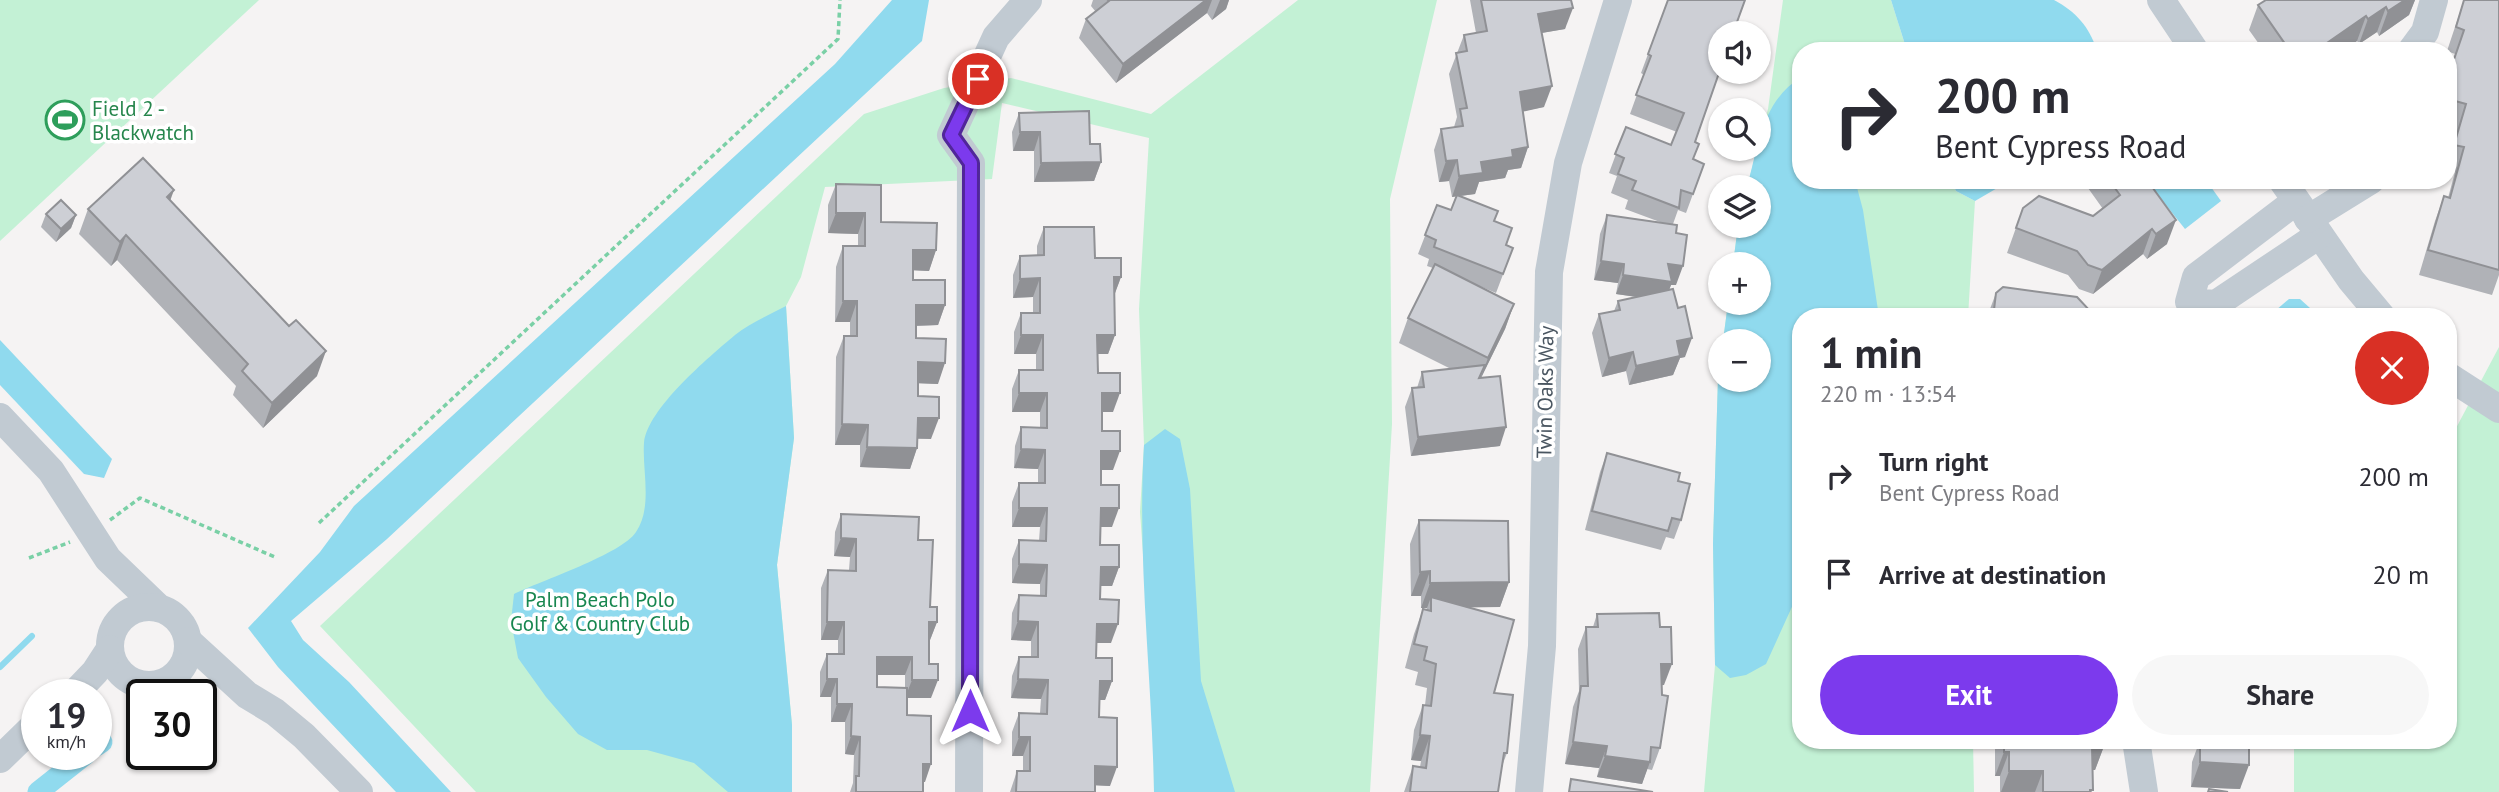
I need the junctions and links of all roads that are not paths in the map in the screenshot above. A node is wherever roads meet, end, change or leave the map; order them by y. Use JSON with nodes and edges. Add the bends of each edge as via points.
{"nodes":[{"id":1,"x":1028,"y":0,"type":"edge"},
{"id":2,"x":1618,"y":0,"type":"edge"},
{"id":3,"x":2161,"y":0,"type":"edge"},
{"id":4,"x":2434,"y":0,"type":"edge"},
{"id":5,"x":2189,"y":42,"type":"edge"},
{"id":6,"x":2418,"y":42,"type":"edge"},
{"id":7,"x":2349,"y":189,"type":"edge"},
{"id":8,"x":2301,"y":209,"type":"edge"},
{"id":9,"x":2181,"y":308,"type":"edge"},
{"id":10,"x":2188,"y":308,"type":"edge"},
{"id":11,"x":2374,"y":308,"type":"edge"},
{"id":12,"x":2457,"y":382,"type":"edge"},
{"id":13,"x":2499,"y":409,"type":"edge"},
{"id":14,"x":0,"y":417,"type":"edge"},
{"id":15,"x":108,"y":559,"type":"junction"},
{"id":16,"x":159,"y":608,"type":"junction"},
{"id":17,"x":118,"y":622,"type":"junction"},
{"id":18,"x":188,"y":641,"type":"junction"},
{"id":19,"x":110,"y":649,"type":"junction"},
{"id":20,"x":176,"y":675,"type":"junction"},
{"id":21,"x":89,"y":679,"type":"edge"},
{"id":22,"x":127,"y":679,"type":"edge"},
{"id":23,"x":168,"y":679,"type":"edge"},
{"id":24,"x":247,"y":695,"type":"junction"},
{"id":25,"x":21,"y":739,"type":"edge"},
{"id":26,"x":2137,"y":749,"type":"edge"},
{"id":27,"x":0,"y":759,"type":"edge"},
{"id":28,"x":359,"y":792,"type":"edge"},
{"id":29,"x":969,"y":792,"type":"edge"},
{"id":30,"x":1529,"y":792,"type":"edge"},
{"id":31,"x":2144,"y":792,"type":"edge"}],
"edges":[{"from":1,"to":29,"type":"street","via":[[996,37],[951,135],[971,163]]},
{"from":2,"to":30,"type":"street","name":"Twin Oaks Way","via":[[1569,163],[1549,272],[1542,646]]},
{"from":3,"to":5,"type":"street"},
{"from":4,"to":6,"type":"street"},
{"from":7,"to":8,"type":"street"},
{"from":8,"to":9,"type":"street","via":[[2196,277]]},
{"from":8,"to":10,"type":"street","via":[[2216,304]]},
{"from":8,"to":11,"type":"street"},
{"from":12,"to":13,"type":"street"},
{"from":14,"to":15,"type":"street","via":[[51,471]]},
{"from":15,"to":16,"type":"street"},
{"from":15,"to":17,"type":"street"},
{"from":16,"to":17,"type":"street","via":[[129,612]]},
{"from":16,"to":18,"type":"street","via":[[175,616]]},
{"from":17,"to":19,"type":"street"},
{"from":18,"to":20,"type":"street","via":[[186,660]]},
{"from":18,"to":24,"type":"street"},
{"from":19,"to":21,"type":"street"},
{"from":19,"to":22,"type":"street"},
{"from":20,"to":23,"type":"street"},
{"from":20,"to":24,"type":"street"},
{"from":24,"to":28,"type":"street","via":[[303,736]]},
{"from":25,"to":27,"type":"street"},
{"from":26,"to":31,"type":"street"}]}
